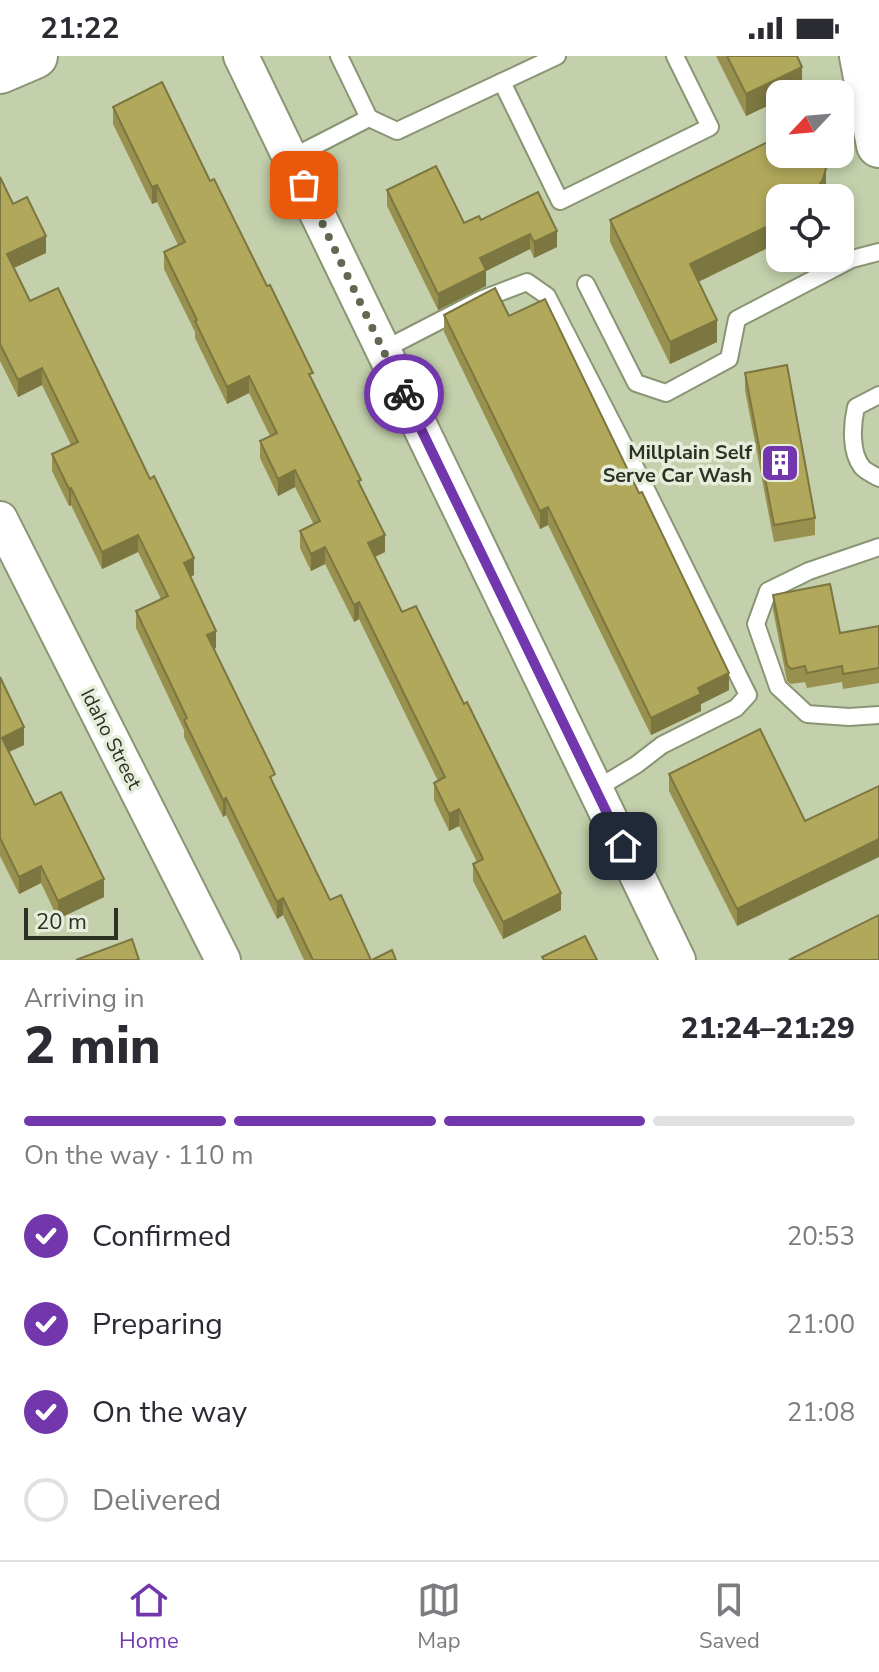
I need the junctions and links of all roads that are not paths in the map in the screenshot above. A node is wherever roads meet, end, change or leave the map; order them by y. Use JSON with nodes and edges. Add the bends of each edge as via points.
{"nodes":[{"id":1,"x":35,"y":56,"type":"edge"},
{"id":2,"x":241,"y":56,"type":"edge"},
{"id":3,"x":339,"y":56,"type":"edge"},
{"id":4,"x":675,"y":56,"type":"edge"},
{"id":5,"x":862,"y":56,"type":"edge"},
{"id":6,"x":547,"y":58,"type":"edge"},
{"id":7,"x":0,"y":71,"type":"edge"},
{"id":8,"x":502,"y":82,"type":"junction"},
{"id":9,"x":369,"y":118,"type":"junction"},
{"id":10,"x":879,"y":145,"type":"edge"},
{"id":11,"x":291,"y":158,"type":"junction"},
{"id":12,"x":879,"y":252,"type":"edge"},
{"id":13,"x":586,"y":284,"type":"dead end"},
{"id":14,"x":383,"y":350,"type":"junction"},
{"id":15,"x":879,"y":395,"type":"edge"},
{"id":16,"x":879,"y":478,"type":"edge"},
{"id":17,"x":0,"y":519,"type":"edge"},
{"id":18,"x":879,"y":547,"type":"edge"},
{"id":19,"x":879,"y":715,"type":"edge"},
{"id":20,"x":596,"y":789,"type":"junction"},
{"id":21,"x":223,"y":960,"type":"edge"},
{"id":22,"x":678,"y":960,"type":"edge"}],
"edges":[{"from":1,"to":7,"type":"main road"},
{"from":2,"to":11,"type":"street"},
{"from":3,"to":9,"type":"lane"},
{"from":4,"to":8,"type":"lane","via":[[710,127],[560,201]]},
{"from":5,"to":10,"type":"main road"},
{"from":6,"to":8,"type":"lane"},
{"from":8,"to":9,"type":"lane","via":[[397,131]]},
{"from":9,"to":11,"type":"lane"},
{"from":11,"to":14,"type":"street"},
{"from":12,"to":13,"type":"lane","via":[[852,259],[737,319],[729,359],[666,393],[636,383]]},
{"from":14,"to":20,"type":"street"},
{"from":14,"to":20,"type":"lane","via":[[527,282],[547,296],[748,695],[736,708],[662,745]]},
{"from":15,"to":16,"type":"lane","via":[[856,407],[853,444],[862,467]]},
{"from":17,"to":21,"type":"street","name":"Idaho Street"},
{"from":18,"to":19,"type":"lane","via":[[768,591],[756,624],[778,687],[807,714]]},
{"from":20,"to":22,"type":"street"}]}
